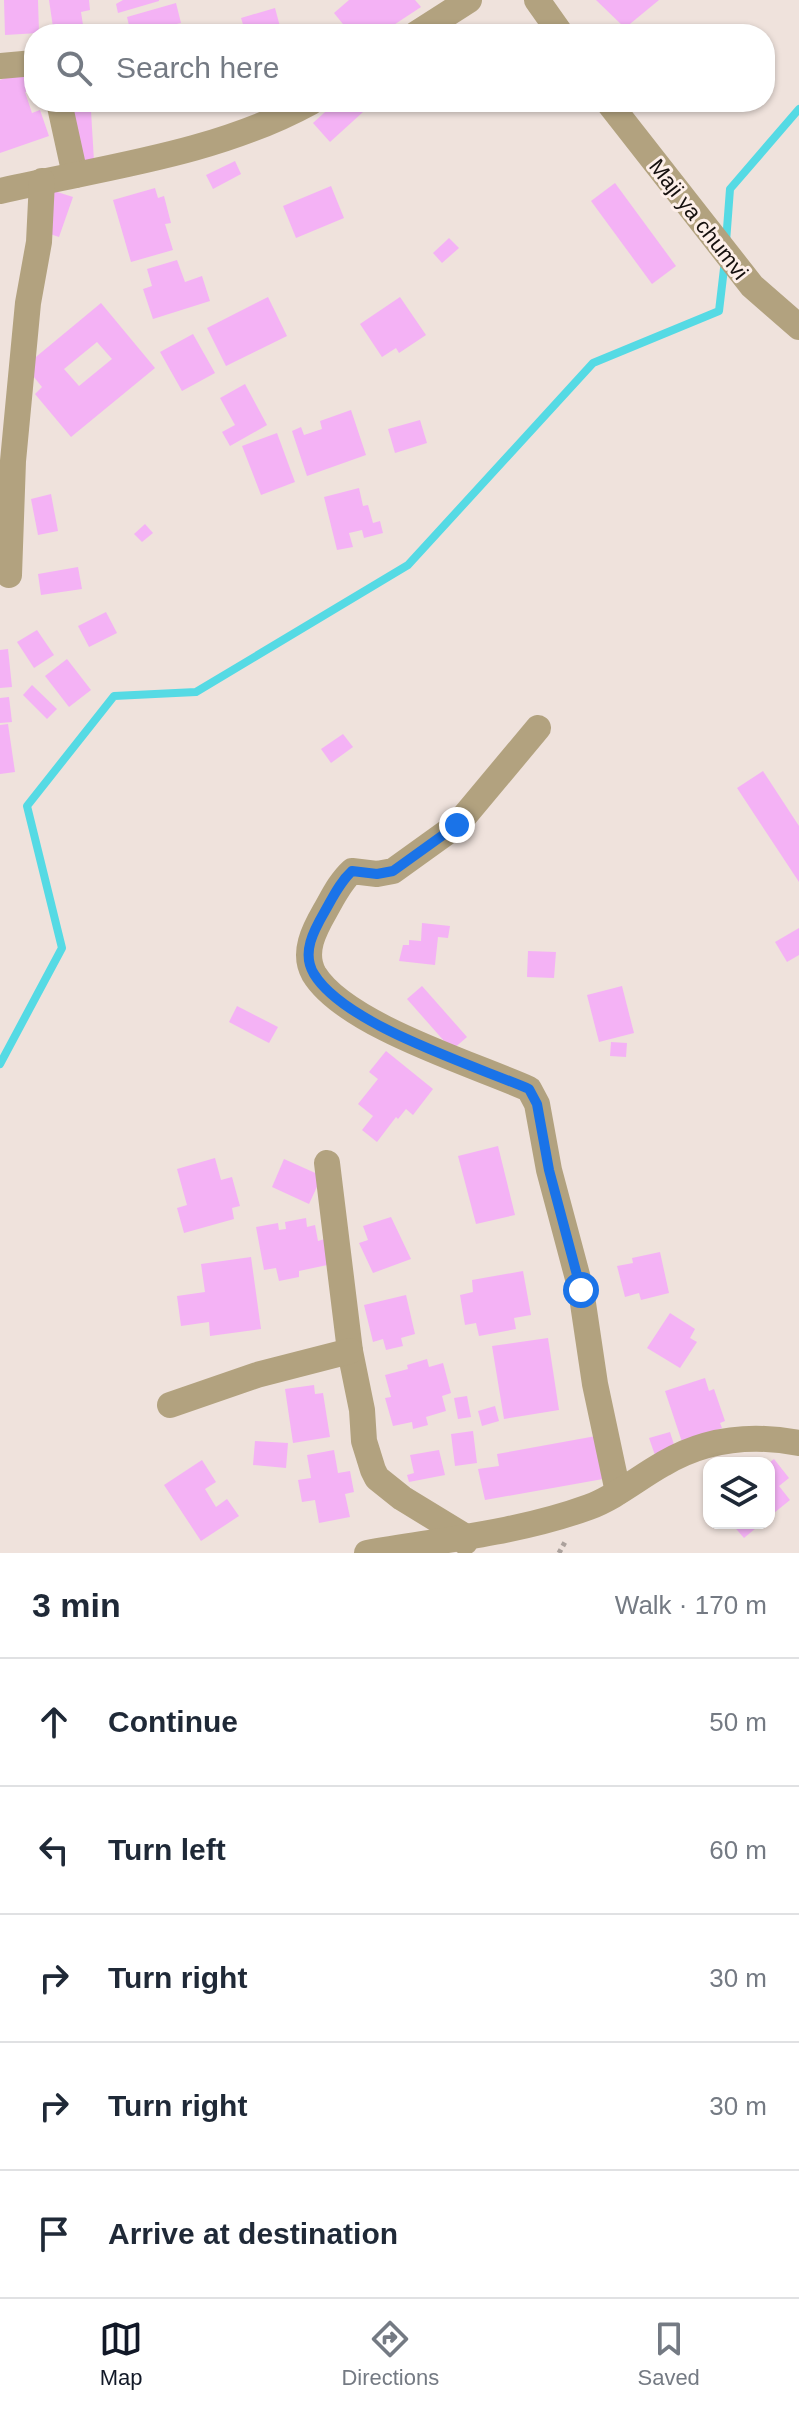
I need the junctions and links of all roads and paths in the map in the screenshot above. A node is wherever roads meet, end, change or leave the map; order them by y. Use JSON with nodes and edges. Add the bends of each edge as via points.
{"nodes":[{"id":1,"x":469,"y":0,"type":"edge"},
{"id":2,"x":537,"y":0,"type":"edge"},
{"id":3,"x":432,"y":24,"type":"edge"},
{"id":4,"x":554,"y":24,"type":"edge"},
{"id":5,"x":24,"y":64,"type":"edge"},
{"id":6,"x":0,"y":66,"type":"edge"},
{"id":7,"x":61,"y":112,"type":"edge"},
{"id":8,"x":292,"y":112,"type":"edge"},
{"id":9,"x":616,"y":112,"type":"edge"},
{"id":10,"x":75,"y":175,"type":"junction"},
{"id":11,"x":42,"y":181,"type":"junction"},
{"id":12,"x":0,"y":191,"type":"edge"},
{"id":13,"x":799,"y":327,"type":"edge"},
{"id":14,"x":9,"y":575,"type":"dead end"},
{"id":15,"x":538,"y":728,"type":"dead end"},
{"id":16,"x":327,"y":1163,"type":"dead end"},
{"id":17,"x":350,"y":1351,"type":"junction"},
{"id":18,"x":170,"y":1405,"type":"dead end"},
{"id":19,"x":799,"y":1443,"type":"edge"},
{"id":20,"x":618,"y":1492,"type":"junction"},
{"id":21,"x":464,"y":1545,"type":"edge"},
{"id":22,"x":367,"y":1553,"type":"edge"}],
"edges":[{"from":1,"to":3,"type":"street"},
{"from":2,"to":4,"type":"street"},
{"from":5,"to":6,"type":"street"},
{"from":7,"to":10,"type":"street"},
{"from":8,"to":10,"type":"street","via":[[157,158]]},
{"from":9,"to":13,"type":"street","name":"Maji ya chumvi","via":[[752,286]]},
{"from":10,"to":11,"type":"street"},
{"from":11,"to":12,"type":"street"},
{"from":11,"to":14,"type":"street","via":[[13,461]]},
{"from":15,"to":20,"type":"street","via":[[457,825],[393,871],[352,871],[343,879],[312,935],[309,952],[313,973],[352,1010],[529,1089],[581,1290]]},
{"from":16,"to":17,"type":"street"},
{"from":17,"to":18,"type":"street"},
{"from":17,"to":21,"type":"street","via":[[364,1441],[377,1478]]},
{"from":19,"to":20,"type":"street","via":[[720,1441],[664,1463]]},
{"from":20,"to":21,"type":"street","via":[[591,1506]]},
{"from":21,"to":22,"type":"street"}]}
